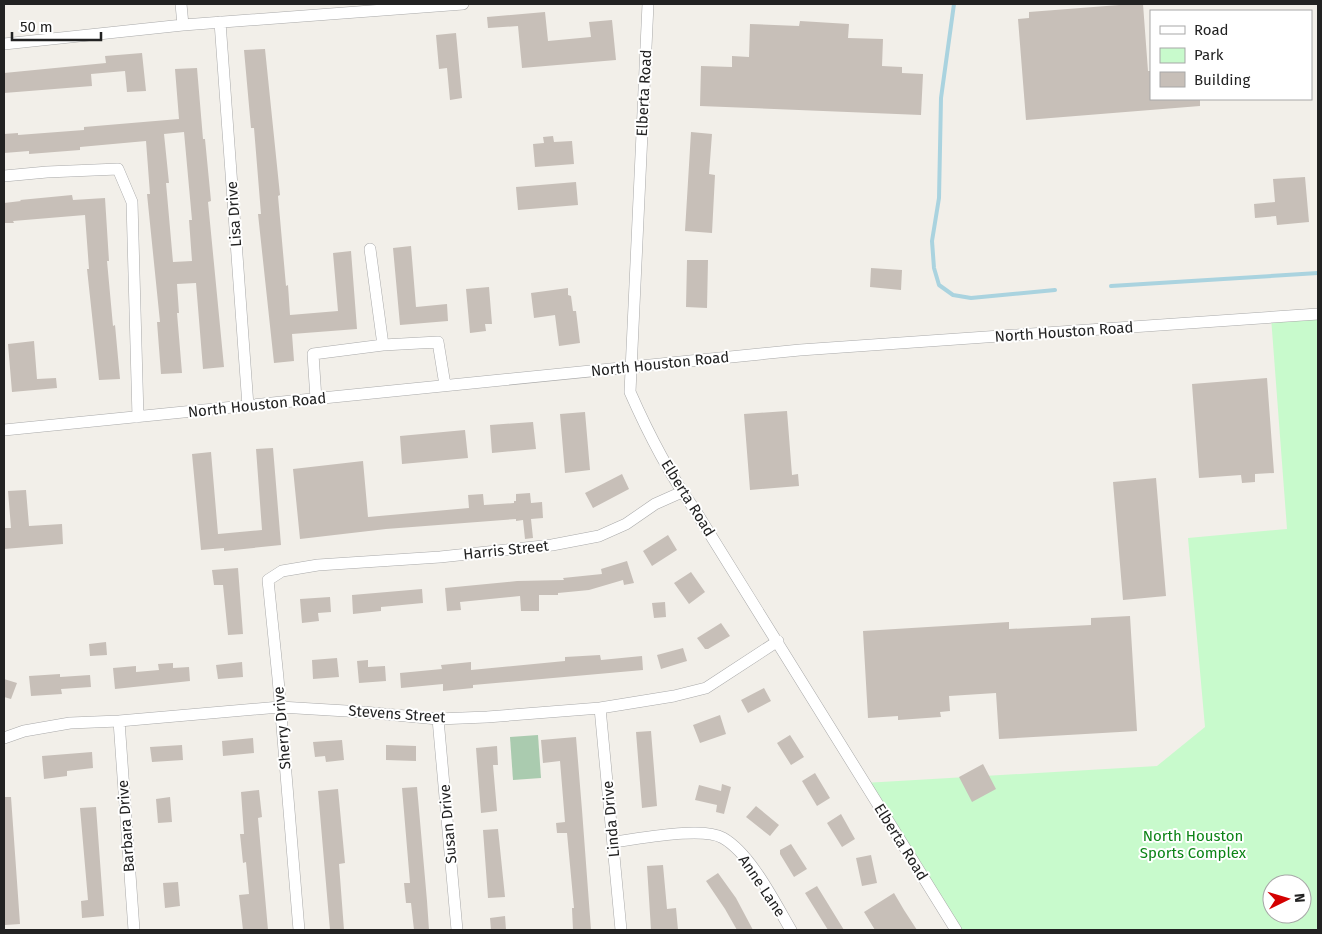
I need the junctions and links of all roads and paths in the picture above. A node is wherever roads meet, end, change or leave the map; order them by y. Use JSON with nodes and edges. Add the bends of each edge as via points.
{"nodes":[{"id":1,"x":181,"y":4,"type":"edge"},
{"id":2,"x":463,"y":4,"type":"edge"},
{"id":3,"x":648,"y":4,"type":"edge"},
{"id":4,"x":220,"y":22,"type":"junction"},
{"id":5,"x":183,"y":25,"type":"junction"},
{"id":6,"x":4,"y":44,"type":"edge"},
{"id":7,"x":4,"y":176,"type":"edge"},
{"id":8,"x":370,"y":249,"type":"dead end"},
{"id":9,"x":1318,"y":314,"type":"edge"},
{"id":10,"x":383,"y":345,"type":"junction"},
{"id":11,"x":630,"y":367,"type":"junction"},
{"id":12,"x":445,"y":386,"type":"junction"},
{"id":13,"x":316,"y":399,"type":"junction"},
{"id":14,"x":248,"y":406,"type":"junction"},
{"id":15,"x":138,"y":417,"type":"junction"},
{"id":16,"x":4,"y":430,"type":"edge"},
{"id":17,"x":682,"y":492,"type":"junction"},
{"id":18,"x":318,"y":564,"type":"joint"},
{"id":19,"x":778,"y":641,"type":"junction"},
{"id":20,"x":280,"y":707,"type":"junction"},
{"id":21,"x":600,"y":708,"type":"junction"},
{"id":22,"x":438,"y":719,"type":"junction"},
{"id":23,"x":119,"y":722,"type":"junction"},
{"id":24,"x":4,"y":738,"type":"edge"},
{"id":25,"x":613,"y":842,"type":"junction"},
{"id":26,"x":134,"y":930,"type":"edge"},
{"id":27,"x":299,"y":930,"type":"edge"},
{"id":28,"x":457,"y":930,"type":"edge"},
{"id":29,"x":621,"y":930,"type":"edge"},
{"id":30,"x":791,"y":930,"type":"edge"},
{"id":31,"x":956,"y":930,"type":"edge"}],
"edges":[{"from":1,"to":5,"type":"street"},
{"from":2,"to":4,"type":"street"},
{"from":3,"to":11,"type":"street","name":"Elberta Road"},
{"from":4,"to":5,"type":"street"},
{"from":4,"to":14,"type":"street","name":"Lisa Drive"},
{"from":5,"to":6,"type":"street"},
{"from":7,"to":15,"type":"street","via":[[118,169],[132,202]]},
{"from":8,"to":10,"type":"street"},
{"from":9,"to":11,"type":"street","name":"North Houston Road","via":[[800,350]]},
{"from":10,"to":12,"type":"street","via":[[438,342]]},
{"from":10,"to":13,"type":"street","via":[[313,354]]},
{"from":11,"to":12,"type":"street","name":"North Houston Road"},
{"from":11,"to":17,"type":"street","name":"Elberta Road","via":[[630,392]]},
{"from":12,"to":13,"type":"street","name":"North Houston Road"},
{"from":13,"to":14,"type":"street","name":"North Houston Road"},
{"from":14,"to":15,"type":"street","name":"North Houston Road"},
{"from":15,"to":16,"type":"street","name":"North Houston Road"},
{"from":17,"to":18,"type":"street","name":"Harris Street","via":[[655,504],[626,524],[594,537],[552,545],[440,557]]},
{"from":17,"to":19,"type":"street","name":"Elberta Road"},
{"from":18,"to":20,"type":"street","name":"Sherry Drive","via":[[282,571],[268,580]]},
{"from":19,"to":21,"type":"street","name":"Stevens Street","via":[[706,688]]},
{"from":19,"to":31,"type":"street","name":"Elberta Road"},
{"from":20,"to":22,"type":"street","name":"Stevens Street"},
{"from":20,"to":23,"type":"street","name":"Stevens Street"},
{"from":20,"to":27,"type":"street","name":"Sherry Drive"},
{"from":21,"to":22,"type":"street","name":"Stevens Street"},
{"from":21,"to":25,"type":"street","name":"Linda Drive"},
{"from":22,"to":28,"type":"street","name":"Susan Drive"},
{"from":23,"to":24,"type":"street","name":"Stevens Street","via":[[70,723]]},
{"from":23,"to":26,"type":"street","name":"Barbara Drive"},
{"from":25,"to":29,"type":"street","name":"Linda Drive"},
{"from":25,"to":30,"type":"street","name":"Anne Lane","via":[[699,832],[723,838],[746,857]]}]}
